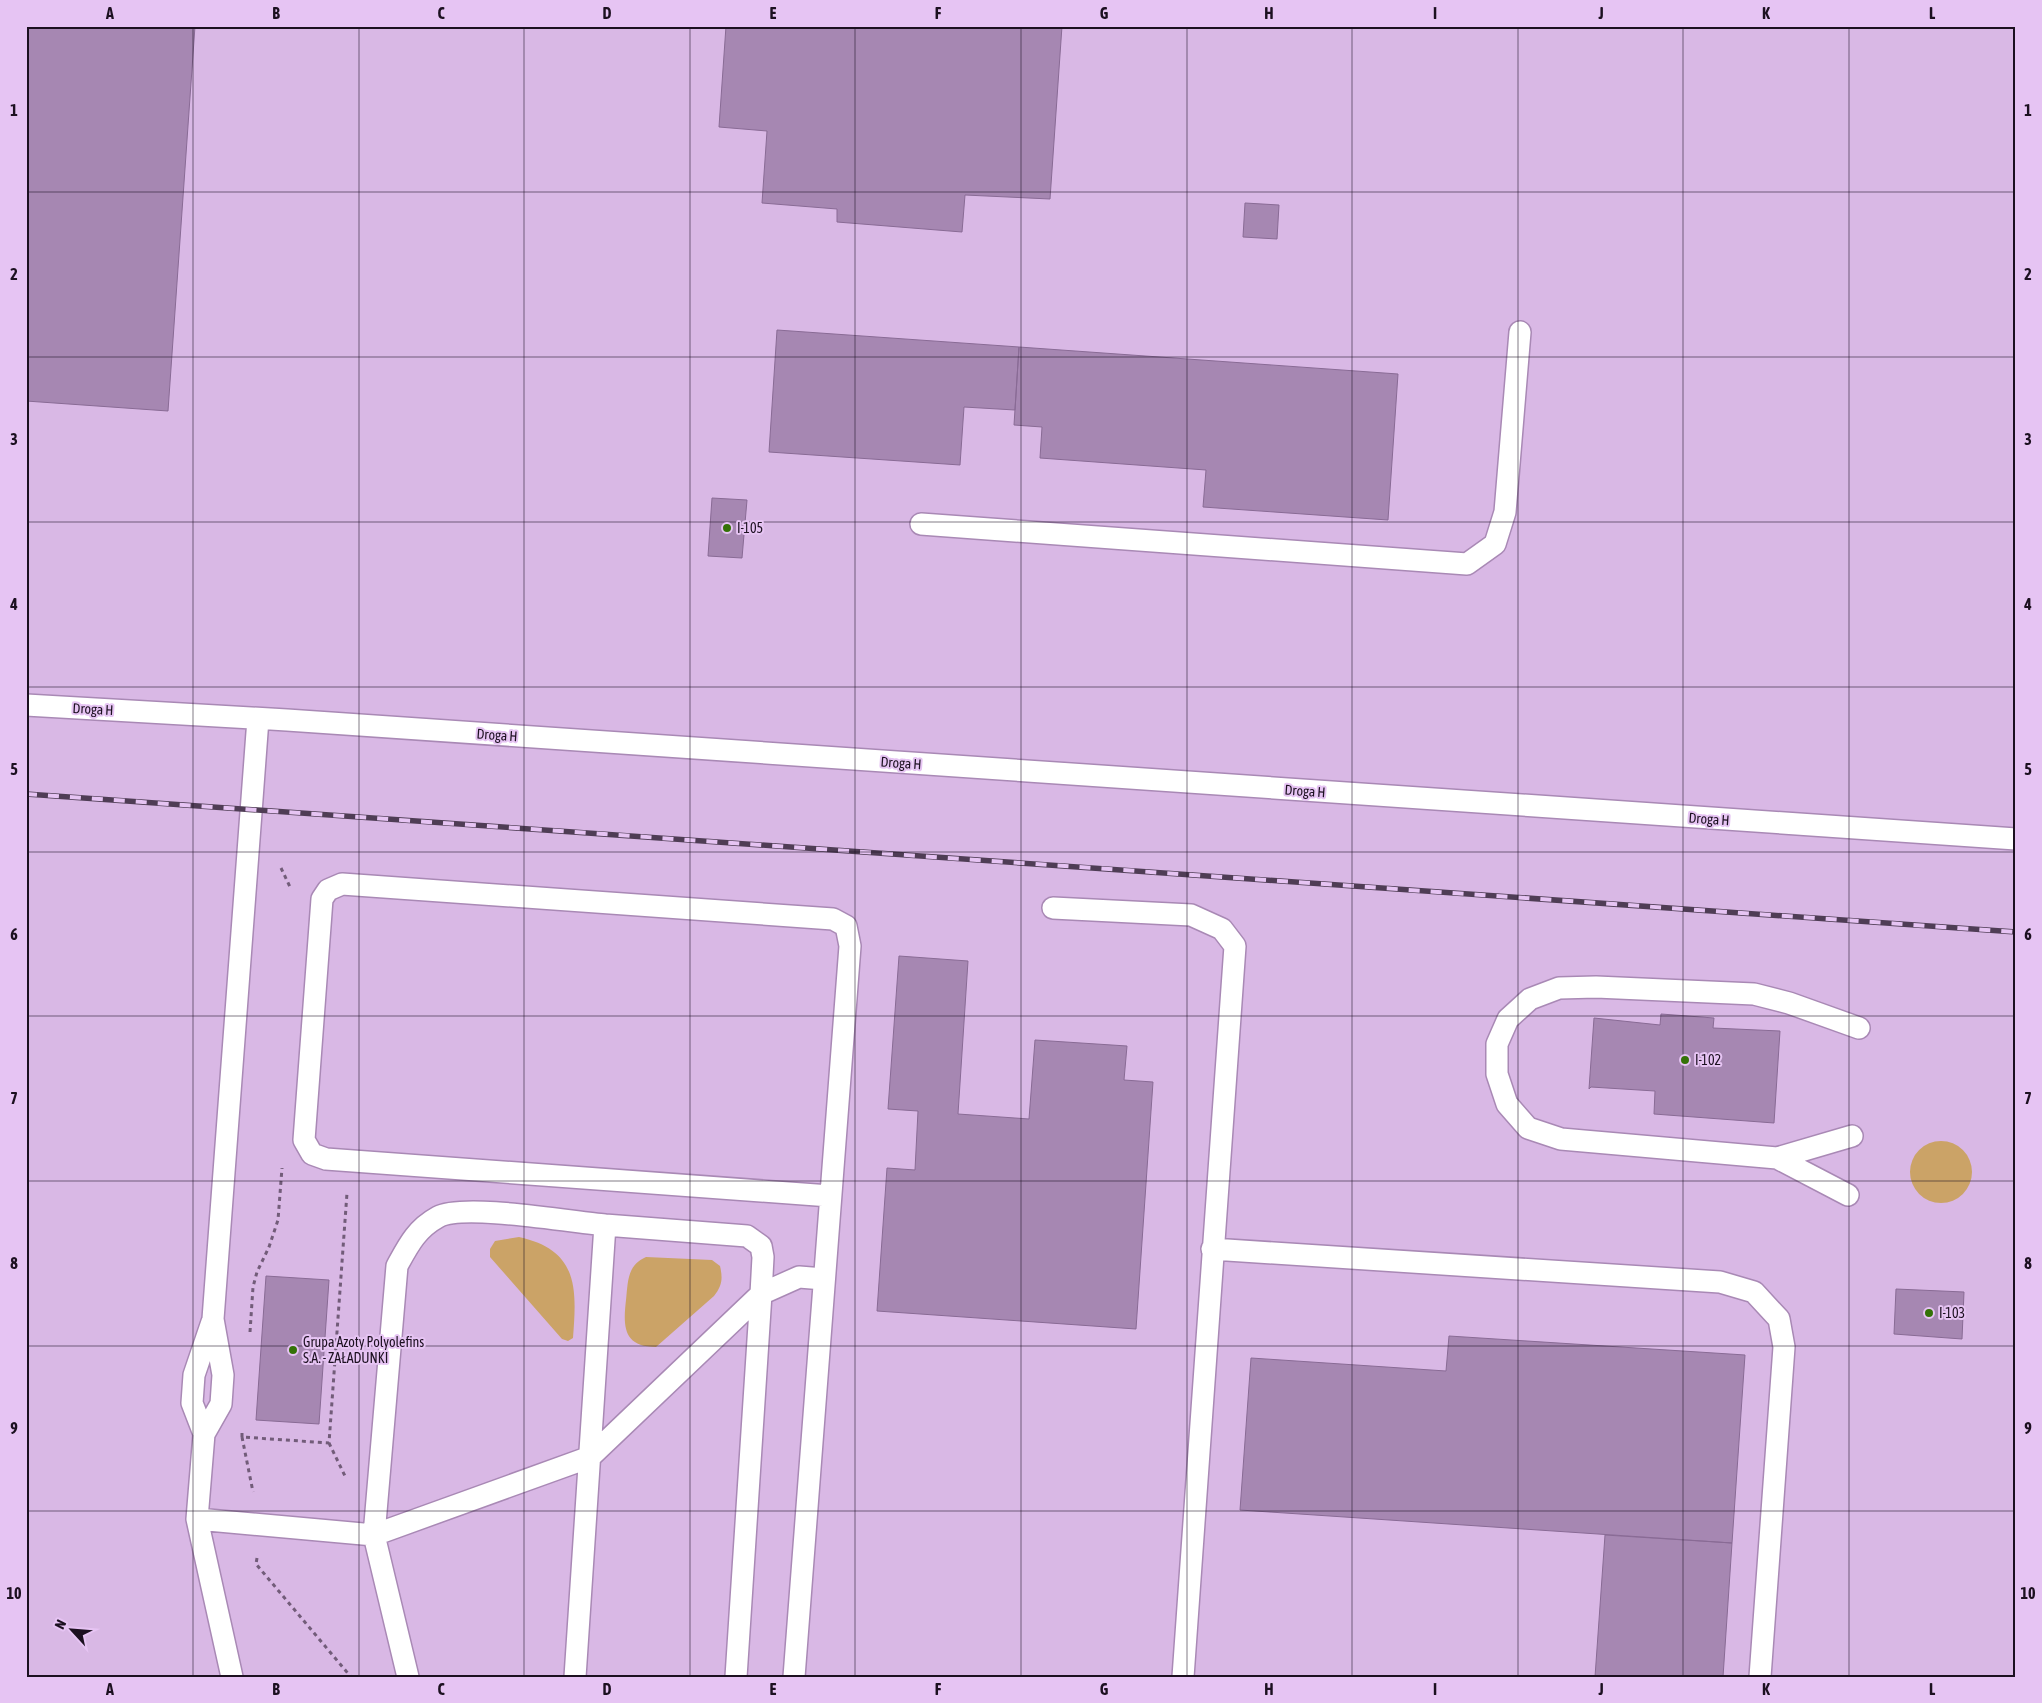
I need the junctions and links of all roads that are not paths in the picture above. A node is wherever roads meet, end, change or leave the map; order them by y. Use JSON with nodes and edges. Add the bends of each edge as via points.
{"nodes":[{"id":1,"x":1520,"y":332,"type":"dead end"},
{"id":2,"x":921,"y":524,"type":"dead end"},
{"id":3,"x":26,"y":705,"type":"edge"},
{"id":4,"x":258,"y":719,"type":"junction"},
{"id":5,"x":2016,"y":839,"type":"edge"},
{"id":6,"x":1052,"y":908,"type":"dead end"},
{"id":7,"x":1859,"y":1028,"type":"dead end"},
{"id":8,"x":1852,"y":1136,"type":"dead end"},
{"id":9,"x":1777,"y":1158,"type":"junction"},
{"id":10,"x":1848,"y":1195,"type":"dead end"},
{"id":11,"x":830,"y":1196,"type":"junction"},
{"id":12,"x":605,"y":1225,"type":"junction"},
{"id":13,"x":1212,"y":1249,"type":"junction"},
{"id":14,"x":824,"y":1279,"type":"junction"},
{"id":15,"x":761,"y":1294,"type":"junction"},
{"id":16,"x":213,"y":1319,"type":"junction"},
{"id":17,"x":204,"y":1434,"type":"junction"},
{"id":18,"x":590,"y":1457,"type":"junction"},
{"id":19,"x":197,"y":1519,"type":"junction"},
{"id":20,"x":374,"y":1534,"type":"junction"},
{"id":21,"x":232,"y":1677,"type":"edge"},
{"id":22,"x":408,"y":1677,"type":"edge"},
{"id":23,"x":576,"y":1677,"type":"edge"},
{"id":24,"x":736,"y":1677,"type":"edge"},
{"id":25,"x":794,"y":1677,"type":"edge"},
{"id":26,"x":1183,"y":1677,"type":"edge"},
{"id":27,"x":1760,"y":1677,"type":"edge"}],
"edges":[{"from":1,"to":2,"type":"lane","via":[[1505,512],[1495,544],[1467,564]]},
{"from":3,"to":4,"type":"lane","name":"Droga H"},
{"from":4,"to":5,"type":"lane","name":"Droga H"},
{"from":4,"to":16,"type":"lane"},
{"from":6,"to":13,"type":"lane","via":[[1191,915],[1222,929],[1235,946]]},
{"from":7,"to":9,"type":"lane","via":[[1754,994],[1596,987],[1559,988],[1530,999],[1508,1019],[1497,1044],[1497,1074],[1507,1104],[1528,1128],[1561,1139]]},
{"from":8,"to":9,"type":"lane"},
{"from":9,"to":10,"type":"lane"},
{"from":11,"to":11,"type":"lane","via":[[850,946],[846,926],[833,919],[342,884],[328,890],[322,899],[304,1140],[312,1154],[326,1159]]},
{"from":11,"to":14,"type":"lane"},
{"from":12,"to":15,"type":"lane","via":[[747,1236],[761,1246]]},
{"from":12,"to":18,"type":"lane"},
{"from":12,"to":20,"type":"lane","via":[[467,1211],[439,1217],[414,1234],[397,1266]]},
{"from":13,"to":26,"type":"lane"},
{"from":13,"to":27,"type":"lane","via":[[1720,1282],[1754,1292],[1779,1319],[1784,1347]]},
{"from":14,"to":15,"type":"lane","via":[[799,1277]]},
{"from":14,"to":25,"type":"lane"},
{"from":15,"to":18,"type":"lane"},
{"from":15,"to":24,"type":"lane"},
{"from":16,"to":17,"type":"lane","via":[[194,1375],[192,1403]]},
{"from":16,"to":17,"type":"lane","via":[[224,1375],[221,1404]]},
{"from":17,"to":19,"type":"lane"},
{"from":18,"to":20,"type":"lane"},
{"from":18,"to":23,"type":"lane"},
{"from":19,"to":20,"type":"lane"},
{"from":19,"to":21,"type":"lane"},
{"from":20,"to":22,"type":"lane"}]}
